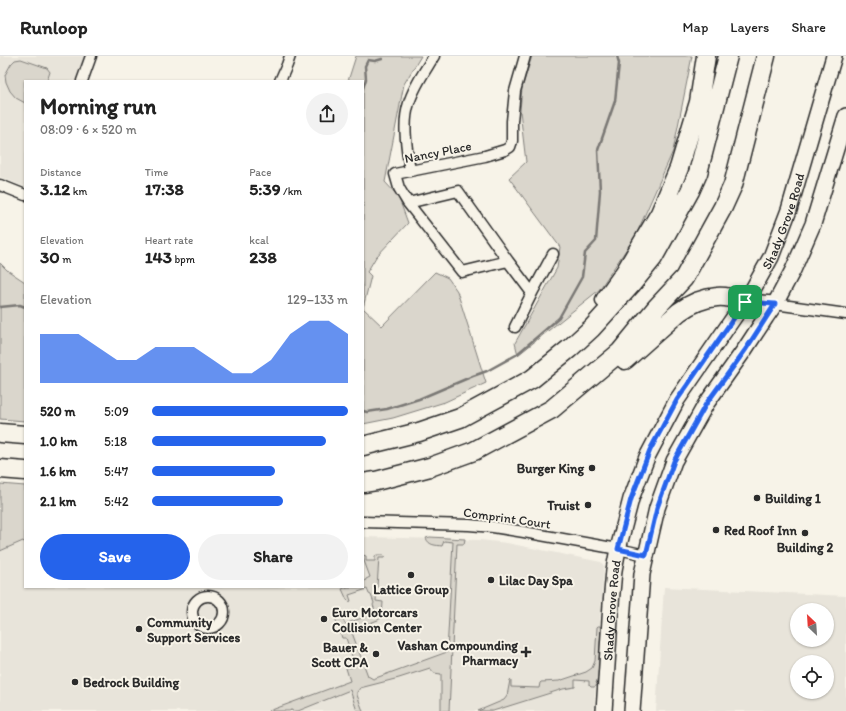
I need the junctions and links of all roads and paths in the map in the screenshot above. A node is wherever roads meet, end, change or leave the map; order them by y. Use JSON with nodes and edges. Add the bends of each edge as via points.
{"nodes":[{"id":1,"x":91,"y":56,"type":"edge"},
{"id":2,"x":290,"y":56,"type":"edge"},
{"id":3,"x":434,"y":56,"type":"edge"},
{"id":4,"x":525,"y":56,"type":"edge"},
{"id":5,"x":706,"y":56,"type":"edge"},
{"id":6,"x":728,"y":56,"type":"edge"},
{"id":7,"x":766,"y":56,"type":"edge"},
{"id":8,"x":834,"y":56,"type":"edge"},
{"id":9,"x":82,"y":80,"type":"edge"},
{"id":10,"x":280,"y":80,"type":"edge"},
{"id":11,"x":845,"y":123,"type":"edge"},
{"id":12,"x":410,"y":171,"type":"junction"},
{"id":13,"x":0,"y":185,"type":"edge"},
{"id":14,"x":24,"y":195,"type":"edge"},
{"id":15,"x":408,"y":203,"type":"junction"},
{"id":16,"x":553,"y":254,"type":"dead end"},
{"id":17,"x":508,"y":260,"type":"junction"},
{"id":18,"x":532,"y":293,"type":"junction"},
{"id":19,"x":745,"y":302,"type":"junction"},
{"id":20,"x":775,"y":304,"type":"junction"},
{"id":21,"x":846,"y":314,"type":"edge"},
{"id":22,"x":515,"y":327,"type":"dead end"},
{"id":23,"x":569,"y":349,"type":"junction"},
{"id":24,"x":0,"y":433,"type":"edge"},
{"id":25,"x":24,"y":434,"type":"edge"},
{"id":26,"x":364,"y":446,"type":"edge"},
{"id":27,"x":0,"y":469,"type":"edge"},
{"id":28,"x":24,"y":471,"type":"edge"},
{"id":29,"x":364,"y":483,"type":"edge"},
{"id":30,"x":364,"y":493,"type":"edge"},
{"id":31,"x":364,"y":522,"type":"edge"},
{"id":32,"x":618,"y":549,"type":"junction"},
{"id":33,"x":646,"y":555,"type":"junction"},
{"id":34,"x":604,"y":711,"type":"edge"},
{"id":35,"x":632,"y":711,"type":"edge"}],
"edges":[{"from":1,"to":9,"type":"street"},
{"from":2,"to":10,"type":"street"},
{"from":3,"to":12,"type":"street","via":[[408,103],[406,128]]},
{"from":4,"to":12,"type":"street","name":"Nancy Place","via":[[515,91],[510,147],[485,156]]},
{"from":5,"to":23,"type":"highway","via":[[699,102],[679,168],[660,213],[625,272]]},
{"from":6,"to":23,"type":"highway","via":[[698,173],[690,191],[653,258],[592,328]]},
{"from":7,"to":29,"type":"highway","via":[[732,185],[723,207],[684,278],[620,352],[552,409],[474,451],[430,467]]},
{"from":8,"to":19,"type":"main road","name":"Shady Grove Road","via":[[789,210],[771,257]]},
{"from":11,"to":20,"type":"main road","name":"Shady Grove Road","via":[[813,224]]},
{"from":12,"to":15,"type":"street","name":"Nancy Place","via":[[395,174],[399,188]]},
{"from":13,"to":14,"type":"street"},
{"from":15,"to":17,"type":"street","name":"Nancy Place","via":[[462,272]]},
{"from":15,"to":17,"type":"street","via":[[458,191]]},
{"from":16,"to":18,"type":"street"},
{"from":17,"to":18,"type":"street"},
{"from":18,"to":22,"type":"street"},
{"from":19,"to":20,"type":"main road"},
{"from":19,"to":30,"type":"highway","via":[[717,297],[688,305],[587,394],[518,439],[451,471]]},
{"from":19,"to":32,"type":"main road","name":"Shady Grove Road","via":[[677,400],[650,450],[631,499]]},
{"from":20,"to":21,"type":"street"},
{"from":20,"to":33,"type":"main road","name":"Shady Grove Road","via":[[706,404],[674,461],[657,508]]},
{"from":23,"to":26,"type":"highway","via":[[532,379],[460,418],[419,432]]},
{"from":24,"to":25,"type":"highway"},
{"from":27,"to":28,"type":"highway"},
{"from":31,"to":32,"type":"street","name":"Comprint Court","via":[[486,526]]},
{"from":32,"to":33,"type":"street","name":"Comprint Court"},
{"from":32,"to":34,"type":"main road","name":"Shady Grove Road","via":[[611,604]]},
{"from":33,"to":35,"type":"main road","name":"Shady Grove Road","via":[[639,606]]}]}
